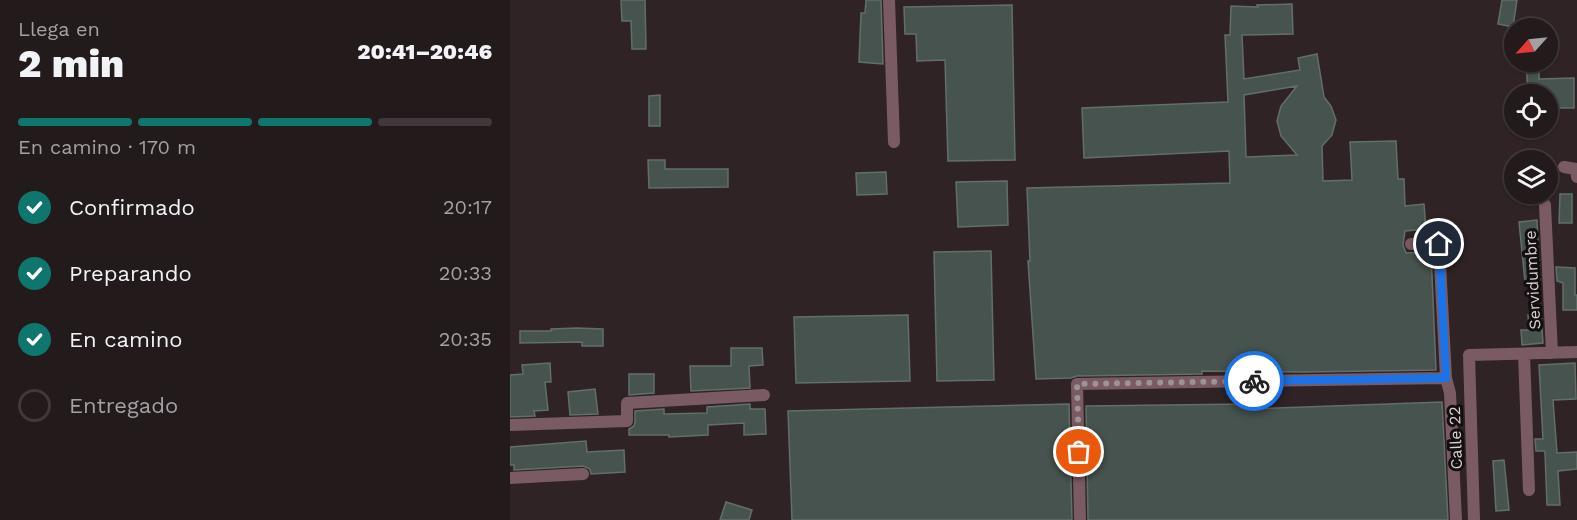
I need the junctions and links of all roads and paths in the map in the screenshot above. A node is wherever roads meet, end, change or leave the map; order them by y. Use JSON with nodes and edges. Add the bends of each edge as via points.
{"nodes":[{"id":1,"x":889,"y":0,"type":"edge"},
{"id":2,"x":894,"y":142,"type":"dead end"},
{"id":3,"x":1564,"y":167,"type":"dead end"},
{"id":4,"x":1577,"y":177,"type":"edge"},
{"id":5,"x":1545,"y":205,"type":"dead end"},
{"id":6,"x":1411,"y":244,"type":"dead end"},
{"id":7,"x":1577,"y":352,"type":"edge"},
{"id":8,"x":1552,"y":353,"type":"junction"},
{"id":9,"x":1524,"y":354,"type":"junction"},
{"id":10,"x":1446,"y":378,"type":"junction"},
{"id":11,"x":764,"y":395,"type":"dead end"},
{"id":12,"x":510,"y":425,"type":"edge"},
{"id":13,"x":583,"y":474,"type":"dead end"},
{"id":14,"x":510,"y":478,"type":"edge"},
{"id":15,"x":1529,"y":490,"type":"dead end"},
{"id":16,"x":1080,"y":520,"type":"edge"},
{"id":17,"x":1456,"y":520,"type":"edge"},
{"id":18,"x":1474,"y":520,"type":"edge"}],
"edges":[{"from":1,"to":2,"type":"street"},
{"from":3,"to":4,"type":"street","via":[[1576,168]]},
{"from":5,"to":8,"type":"street","name":"Servidumbre"},
{"from":6,"to":10,"type":"street","via":[[1439,244]]},
{"from":7,"to":8,"type":"street"},
{"from":8,"to":9,"type":"street"},
{"from":9,"to":15,"type":"street"},
{"from":9,"to":18,"type":"street","name":"Calle 22","via":[[1468,356]]},
{"from":10,"to":16,"type":"street","via":[[1077,384]]},
{"from":10,"to":17,"type":"street"},
{"from":11,"to":12,"type":"street","via":[[627,403],[627,421]]},
{"from":13,"to":14,"type":"street"}]}
